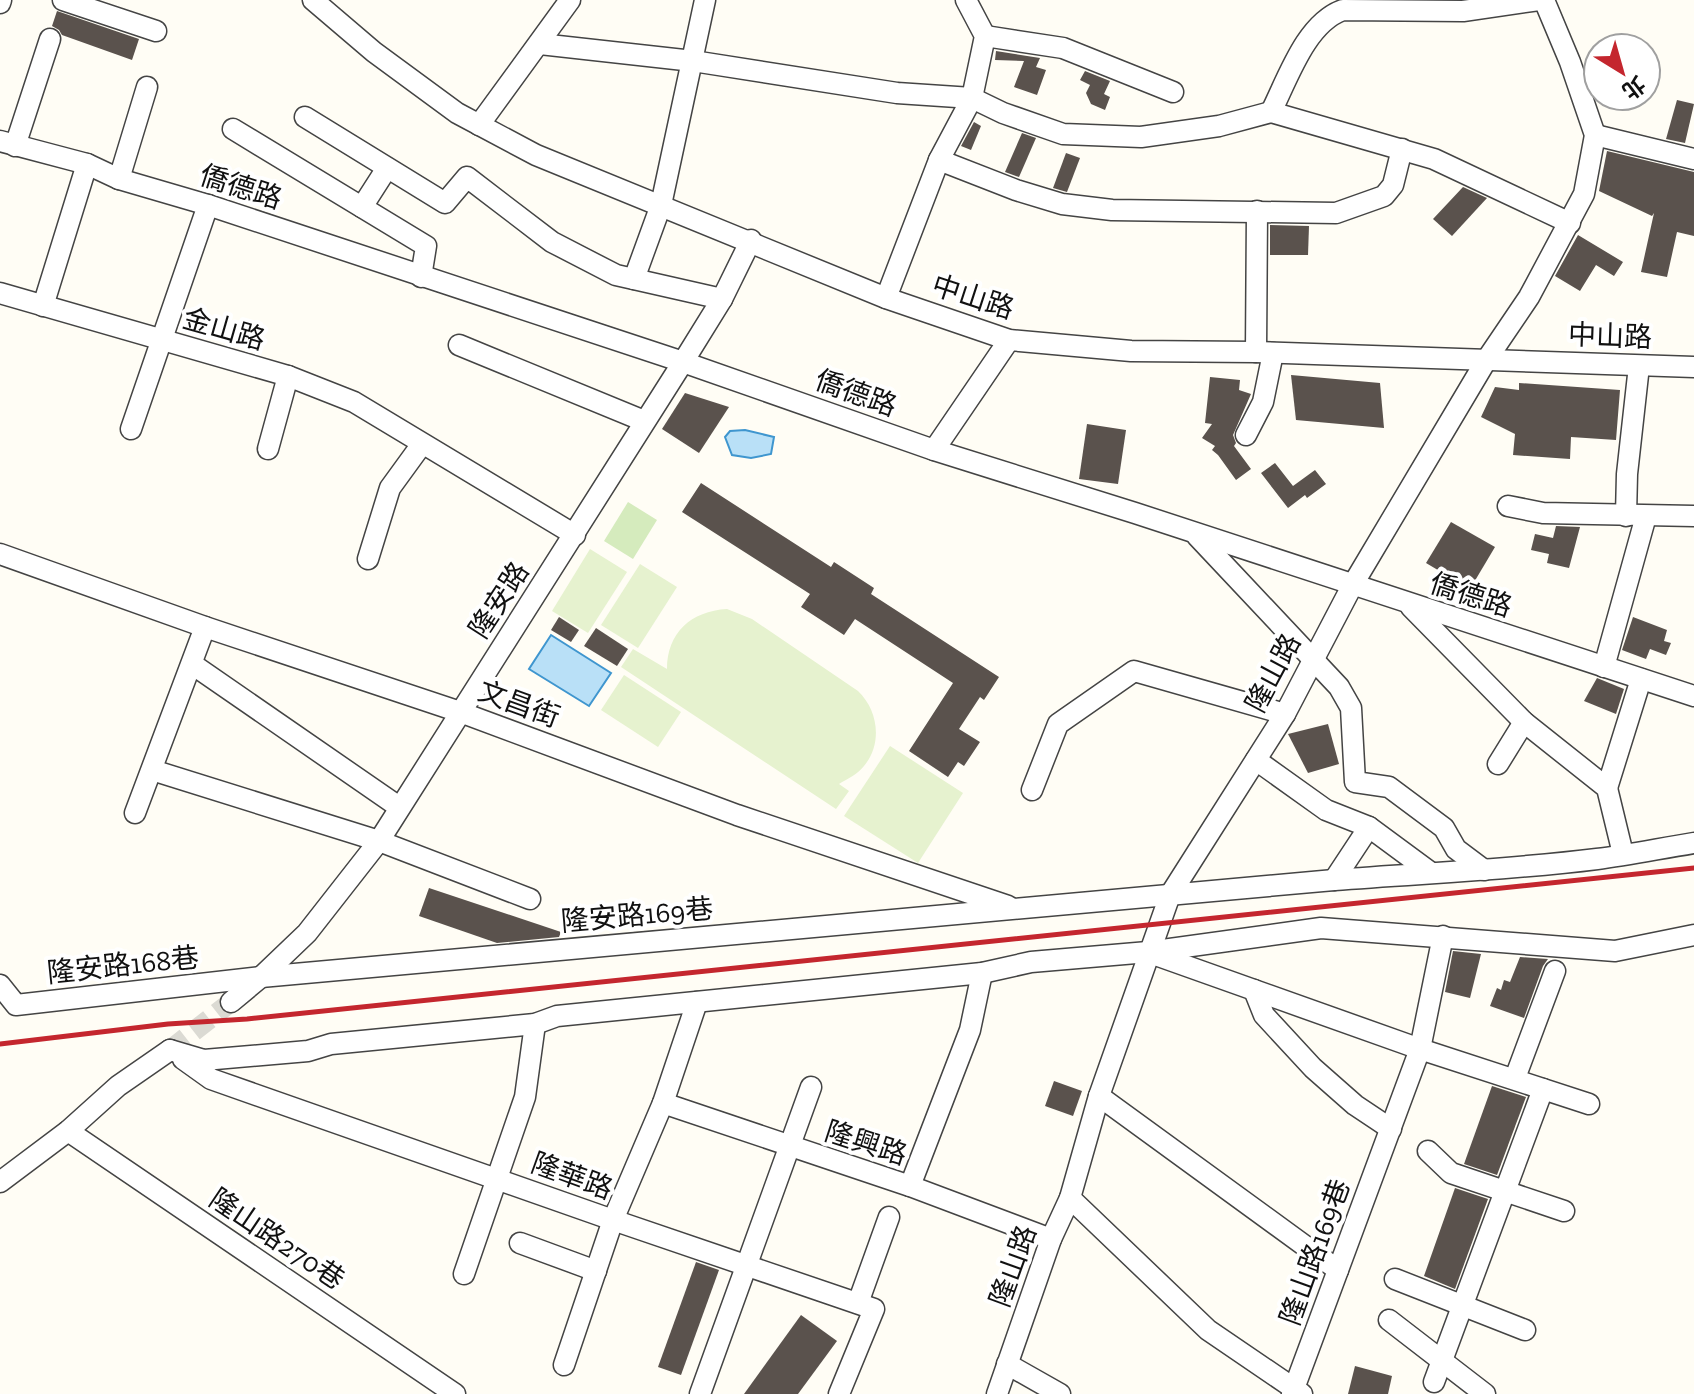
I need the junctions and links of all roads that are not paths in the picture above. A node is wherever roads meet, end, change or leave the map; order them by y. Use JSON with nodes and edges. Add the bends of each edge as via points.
{"nodes":[{"id":1,"x":63,"y":0,"type":"edge"},
{"id":2,"x":705,"y":0,"type":"edge"},
{"id":3,"x":966,"y":0,"type":"edge"},
{"id":4,"x":1541,"y":0,"type":"edge"},
{"id":5,"x":318,"y":2,"type":"edge"},
{"id":6,"x":563,"y":3,"type":"edge"},
{"id":7,"x":1411,"y":6,"type":"edge"},
{"id":8,"x":1462,"y":6,"type":"edge"},
{"id":9,"x":1322,"y":8,"type":"edge"},
{"id":10,"x":121,"y":9,"type":"edge"},
{"id":11,"x":156,"y":31,"type":"dead end"},
{"id":12,"x":985,"y":36,"type":"junction"},
{"id":13,"x":50,"y":39,"type":"dead end"},
{"id":14,"x":540,"y":44,"type":"junction"},
{"id":15,"x":693,"y":61,"type":"junction"},
{"id":16,"x":147,"y":87,"type":"dead end"},
{"id":17,"x":1173,"y":92,"type":"dead end"},
{"id":18,"x":972,"y":98,"type":"junction"},
{"id":19,"x":1271,"y":112,"type":"junction"},
{"id":20,"x":305,"y":117,"type":"dead end"},
{"id":21,"x":479,"y":125,"type":"junction"},
{"id":22,"x":233,"y":129,"type":"dead end"},
{"id":23,"x":1595,"y":135,"type":"junction"},
{"id":24,"x":7,"y":143,"type":"edge"},
{"id":25,"x":1402,"y":149,"type":"junction"},
{"id":26,"x":1694,"y":159,"type":"edge"},
{"id":27,"x":939,"y":160,"type":"junction"},
{"id":28,"x":87,"y":164,"type":"junction"},
{"id":29,"x":387,"y":168,"type":"junction"},
{"id":30,"x":119,"y":179,"type":"junction"},
{"id":31,"x":208,"y":205,"type":"junction"},
{"id":32,"x":661,"y":205,"type":"junction"},
{"id":33,"x":362,"y":207,"type":"junction"},
{"id":34,"x":1257,"y":211,"type":"junction"},
{"id":35,"x":1570,"y":223,"type":"junction"},
{"id":36,"x":751,"y":240,"type":"junction"},
{"id":37,"x":421,"y":277,"type":"junction"},
{"id":38,"x":634,"y":279,"type":"junction"},
{"id":39,"x":0,"y":293,"type":"edge"},
{"id":40,"x":886,"y":298,"type":"junction"},
{"id":41,"x":722,"y":299,"type":"junction"},
{"id":42,"x":43,"y":306,"type":"junction"},
{"id":43,"x":161,"y":340,"type":"junction"},
{"id":44,"x":1009,"y":340,"type":"junction"},
{"id":45,"x":459,"y":345,"type":"dead end"},
{"id":46,"x":1264,"y":352,"type":"junction"},
{"id":47,"x":1487,"y":359,"type":"junction"},
{"id":48,"x":683,"y":362,"type":"junction"},
{"id":49,"x":1639,"y":366,"type":"junction"},
{"id":50,"x":1694,"y":367,"type":"edge"},
{"id":51,"x":288,"y":376,"type":"junction"},
{"id":52,"x":644,"y":421,"type":"junction"},
{"id":53,"x":131,"y":429,"type":"dead end"},
{"id":54,"x":1246,"y":435,"type":"dead end"},
{"id":55,"x":422,"y":444,"type":"junction"},
{"id":56,"x":268,"y":449,"type":"dead end"},
{"id":57,"x":934,"y":450,"type":"junction"},
{"id":58,"x":1508,"y":506,"type":"dead end"},
{"id":59,"x":1636,"y":516,"type":"junction"},
{"id":60,"x":1694,"y":516,"type":"edge"},
{"id":61,"x":1194,"y":533,"type":"junction"},
{"id":62,"x":575,"y":535,"type":"junction"},
{"id":63,"x":0,"y":554,"type":"edge"},
{"id":64,"x":368,"y":559,"type":"dead end"},
{"id":65,"x":1352,"y":586,"type":"junction"},
{"id":66,"x":1408,"y":604,"type":"junction"},
{"id":67,"x":205,"y":627,"type":"junction"},
{"id":68,"x":1313,"y":658,"type":"junction"},
{"id":69,"x":192,"y":664,"type":"junction"},
{"id":70,"x":1604,"y":667,"type":"junction"},
{"id":71,"x":1641,"y":679,"type":"junction"},
{"id":72,"x":1694,"y":696,"type":"edge"},
{"id":73,"x":460,"y":712,"type":"junction"},
{"id":74,"x":1285,"y":714,"type":"junction"},
{"id":75,"x":1524,"y":722,"type":"junction"},
{"id":76,"x":1256,"y":760,"type":"junction"},
{"id":77,"x":1498,"y":764,"type":"dead end"},
{"id":78,"x":152,"y":770,"type":"junction"},
{"id":79,"x":1607,"y":788,"type":"junction"},
{"id":80,"x":1032,"y":790,"type":"dead end"},
{"id":81,"x":399,"y":807,"type":"junction"},
{"id":82,"x":135,"y":813,"type":"dead end"},
{"id":83,"x":1369,"y":827,"type":"junction"},
{"id":84,"x":379,"y":841,"type":"junction"},
{"id":85,"x":1694,"y":843,"type":"edge"},
{"id":86,"x":1623,"y":854,"type":"junction"},
{"id":87,"x":1484,"y":870,"type":"junction"},
{"id":88,"x":1430,"y":872,"type":"junction"},
{"id":89,"x":1334,"y":880,"type":"junction"},
{"id":90,"x":1170,"y":895,"type":"junction"},
{"id":91,"x":530,"y":899,"type":"dead end"},
{"id":92,"x":1018,"y":909,"type":"junction"},
{"id":93,"x":1694,"y":935,"type":"edge"},
{"id":94,"x":1443,"y":936,"type":"junction"},
{"id":95,"x":1148,"y":952,"type":"junction"},
{"id":96,"x":1555,"y":971,"type":"dead end"},
{"id":97,"x":982,"y":973,"type":"junction"},
{"id":98,"x":261,"y":977,"type":"junction"},
{"id":99,"x":0,"y":985,"type":"edge"},
{"id":100,"x":1254,"y":990,"type":"junction"},
{"id":101,"x":231,"y":1002,"type":"tunnel mouth"},
{"id":102,"x":697,"y":1002,"type":"junction"},
{"id":103,"x":535,"y":1024,"type":"junction"},
{"id":104,"x":1420,"y":1049,"type":"junction"},
{"id":105,"x":170,"y":1050,"type":"junction"},
{"id":106,"x":1515,"y":1078,"type":"junction"},
{"id":107,"x":811,"y":1087,"type":"dead end"},
{"id":108,"x":1543,"y":1089,"type":"junction"},
{"id":109,"x":1099,"y":1096,"type":"junction"},
{"id":110,"x":663,"y":1103,"type":"junction"},
{"id":111,"x":1589,"y":1104,"type":"dead end"},
{"id":112,"x":1391,"y":1129,"type":"junction"},
{"id":113,"x":68,"y":1131,"type":"junction"},
{"id":114,"x":791,"y":1148,"type":"junction"},
{"id":115,"x":1428,"y":1151,"type":"dead end"},
{"id":116,"x":497,"y":1179,"type":"junction"},
{"id":117,"x":0,"y":1182,"type":"edge"},
{"id":118,"x":910,"y":1186,"type":"junction"},
{"id":119,"x":1505,"y":1191,"type":"junction"},
{"id":120,"x":1070,"y":1198,"type":"junction"},
{"id":121,"x":1564,"y":1211,"type":"dead end"},
{"id":122,"x":889,"y":1217,"type":"dead end"},
{"id":123,"x":613,"y":1220,"type":"junction"},
{"id":124,"x":1051,"y":1239,"type":"junction"},
{"id":125,"x":520,"y":1243,"type":"dead end"},
{"id":126,"x":746,"y":1267,"type":"junction"},
{"id":127,"x":1338,"y":1270,"type":"junction"},
{"id":128,"x":596,"y":1271,"type":"junction"},
{"id":129,"x":464,"y":1274,"type":"dead end"},
{"id":130,"x":1395,"y":1279,"type":"dead end"},
{"id":131,"x":858,"y":1303,"type":"junction"},
{"id":132,"x":1463,"y":1304,"type":"junction"},
{"id":133,"x":1389,"y":1320,"type":"dead end"},
{"id":134,"x":1525,"y":1330,"type":"dead end"},
{"id":135,"x":1442,"y":1361,"type":"junction"},
{"id":136,"x":1007,"y":1364,"type":"junction"},
{"id":137,"x":564,"y":1365,"type":"dead end"},
{"id":138,"x":1434,"y":1382,"type":"dead end"},
{"id":139,"x":1296,"y":1392,"type":"edge"},
{"id":140,"x":455,"y":1394,"type":"edge"},
{"id":141,"x":700,"y":1394,"type":"edge"},
{"id":142,"x":839,"y":1394,"type":"edge"},
{"id":143,"x":997,"y":1394,"type":"edge"},
{"id":144,"x":1060,"y":1394,"type":"edge"},
{"id":145,"x":1485,"y":1394,"type":"edge"}],
"edges":[{"from":1,"to":10,"type":"street"},
{"from":2,"to":15,"type":"street"},
{"from":3,"to":12,"type":"street"},
{"from":4,"to":8,"type":"street"},
{"from":4,"to":23,"type":"street","name":"隆山路"},
{"from":5,"to":21,"type":"street","name":"中山路","via":[[421,87]]},
{"from":6,"to":14,"type":"street"},
{"from":7,"to":8,"type":"street"},
{"from":7,"to":9,"type":"street"},
{"from":9,"to":19,"type":"street"},
{"from":10,"to":11,"type":"street"},
{"from":12,"to":17,"type":"street","via":[[1063,48]]},
{"from":12,"to":18,"type":"street"},
{"from":13,"to":24,"type":"street"},
{"from":14,"to":15,"type":"street"},
{"from":14,"to":21,"type":"street"},
{"from":15,"to":18,"type":"street","via":[[897,93]]},
{"from":15,"to":32,"type":"street"},
{"from":16,"to":30,"type":"street"},
{"from":18,"to":19,"type":"street","via":[[1063,134],[1141,137]]},
{"from":18,"to":27,"type":"street"},
{"from":19,"to":25,"type":"street"},
{"from":20,"to":29,"type":"street"},
{"from":21,"to":32,"type":"street","name":"中山路","via":[[536,155]]},
{"from":22,"to":33,"type":"street"},
{"from":23,"to":26,"type":"street"},
{"from":23,"to":35,"type":"street","name":"隆山路","via":[[1584,194]]},
{"from":24,"to":28,"type":"street","name":"僑德路"},
{"from":25,"to":34,"type":"street","via":[[1393,185],[1384,196],[1336,213]]},
{"from":25,"to":35,"type":"street"},
{"from":27,"to":34,"type":"street","via":[[1062,204],[1112,210]]},
{"from":27,"to":40,"type":"street"},
{"from":28,"to":30,"type":"street","name":"僑德路"},
{"from":28,"to":42,"type":"street"},
{"from":29,"to":33,"type":"street"},
{"from":29,"to":38,"type":"street","via":[[445,203],[467,177],[552,242]]},
{"from":30,"to":31,"type":"street","name":"僑德路"},
{"from":31,"to":37,"type":"street","name":"僑德路"},
{"from":31,"to":43,"type":"street"},
{"from":32,"to":36,"type":"street","name":"中山路"},
{"from":32,"to":38,"type":"street"},
{"from":33,"to":37,"type":"street","via":[[426,246]]},
{"from":34,"to":46,"type":"street"},
{"from":35,"to":47,"type":"street","name":"隆山路"},
{"from":36,"to":40,"type":"street","name":"中山路"},
{"from":36,"to":41,"type":"street","name":"隆安路"},
{"from":37,"to":48,"type":"street","name":"僑德路"},
{"from":38,"to":41,"type":"street"},
{"from":39,"to":42,"type":"street","name":"金山路"},
{"from":40,"to":44,"type":"street","name":"中山路"},
{"from":41,"to":48,"type":"street","name":"隆安路"},
{"from":42,"to":43,"type":"street","name":"金山路"},
{"from":43,"to":51,"type":"street","name":"金山路"},
{"from":43,"to":53,"type":"street"},
{"from":44,"to":46,"type":"street","name":"中山路","via":[[1131,351]]},
{"from":44,"to":57,"type":"street"},
{"from":45,"to":52,"type":"street"},
{"from":46,"to":47,"type":"street","name":"中山路"},
{"from":46,"to":54,"type":"street","via":[[1263,402]]},
{"from":47,"to":49,"type":"street","name":"中山路"},
{"from":47,"to":65,"type":"street","name":"隆山路"},
{"from":48,"to":52,"type":"street","name":"隆安路"},
{"from":48,"to":57,"type":"street","name":"僑德路"},
{"from":49,"to":50,"type":"street","name":"中山路"},
{"from":49,"to":59,"type":"street","via":[[1627,474]]},
{"from":51,"to":55,"type":"street","name":"金山路","via":[[354,402]]},
{"from":51,"to":56,"type":"street"},
{"from":52,"to":62,"type":"street","name":"隆安路"},
{"from":55,"to":62,"type":"street","name":"金山路"},
{"from":55,"to":64,"type":"street","via":[[390,488]]},
{"from":57,"to":61,"type":"street","name":"僑德路"},
{"from":58,"to":59,"type":"street","via":[[1543,513]]},
{"from":59,"to":60,"type":"street"},
{"from":59,"to":70,"type":"street"},
{"from":61,"to":65,"type":"street","name":"僑德路"},
{"from":61,"to":68,"type":"street"},
{"from":62,"to":73,"type":"street","name":"隆安路"},
{"from":63,"to":67,"type":"street","name":"文昌街"},
{"from":65,"to":66,"type":"street","name":"僑德路"},
{"from":65,"to":68,"type":"street","name":"隆山路"},
{"from":66,"to":70,"type":"street","name":"僑德路"},
{"from":66,"to":75,"type":"street"},
{"from":67,"to":69,"type":"street"},
{"from":67,"to":73,"type":"street","name":"文昌街"},
{"from":68,"to":74,"type":"street","name":"隆山路"},
{"from":68,"to":87,"type":"street","via":[[1351,708],[1355,782],[1389,787],[1444,828],[1456,849]]},
{"from":69,"to":78,"type":"street"},
{"from":69,"to":81,"type":"street"},
{"from":70,"to":71,"type":"street","name":"僑德路"},
{"from":71,"to":72,"type":"street","name":"僑德路"},
{"from":71,"to":79,"type":"street"},
{"from":73,"to":81,"type":"street","name":"隆安路"},
{"from":73,"to":92,"type":"street","name":"文昌街","via":[[737,815]]},
{"from":74,"to":76,"type":"street","name":"隆山路"},
{"from":74,"to":80,"type":"street","via":[[1134,671],[1058,724]]},
{"from":75,"to":77,"type":"street"},
{"from":75,"to":79,"type":"street"},
{"from":76,"to":83,"type":"street","via":[[1326,810]]},
{"from":76,"to":90,"type":"street","name":"隆山路"},
{"from":78,"to":82,"type":"street"},
{"from":78,"to":84,"type":"street"},
{"from":79,"to":86,"type":"street"},
{"from":81,"to":84,"type":"street","name":"隆安路"},
{"from":83,"to":88,"type":"street"},
{"from":83,"to":89,"type":"street"},
{"from":84,"to":91,"type":"street"},
{"from":84,"to":98,"type":"street","name":"隆安路","via":[[307,933]]},
{"from":85,"to":86,"type":"street","name":"隆安路169巷"},
{"from":86,"to":87,"type":"street","name":"隆安路169巷"},
{"from":87,"to":88,"type":"street","name":"隆安路169巷"},
{"from":88,"to":89,"type":"street","name":"隆安路169巷"},
{"from":89,"to":90,"type":"street","name":"隆安路169巷"},
{"from":90,"to":92,"type":"street","name":"隆安路169巷"},
{"from":90,"to":95,"type":"street","name":"隆山路"},
{"from":92,"to":98,"type":"street","name":"隆安路169巷"},
{"from":93,"to":94,"type":"street","via":[[1615,951]]},
{"from":94,"to":95,"type":"street","via":[[1321,928]]},
{"from":94,"to":104,"type":"street","name":"隆山路169巷"},
{"from":95,"to":97,"type":"street","via":[[1031,962]]},
{"from":95,"to":100,"type":"street"},
{"from":95,"to":109,"type":"street","name":"隆山路"},
{"from":96,"to":106,"type":"street"},
{"from":97,"to":102,"type":"street"},
{"from":97,"to":118,"type":"street","via":[[970,1030]]},
{"from":98,"to":99,"type":"street","name":"隆安路168巷","via":[[16,1005]]},
{"from":98,"to":101,"type":"street","name":"隆安路"},
{"from":100,"to":104,"type":"street"},
{"from":100,"to":112,"type":"street","via":[[1264,1015],[1313,1068]]},
{"from":102,"to":103,"type":"street","via":[[557,1016]]},
{"from":102,"to":110,"type":"street"},
{"from":103,"to":105,"type":"street","via":[[204,1060]]},
{"from":103,"to":116,"type":"street","via":[[525,1097]]},
{"from":104,"to":106,"type":"street"},
{"from":104,"to":112,"type":"street","name":"隆山路169巷"},
{"from":105,"to":113,"type":"street","via":[[118,1086]]},
{"from":105,"to":116,"type":"street","name":"隆華路","via":[[211,1079]]},
{"from":106,"to":108,"type":"street"},
{"from":107,"to":114,"type":"street"},
{"from":108,"to":111,"type":"street"},
{"from":108,"to":119,"type":"street"},
{"from":109,"to":120,"type":"street","name":"隆山路"},
{"from":109,"to":127,"type":"street"},
{"from":110,"to":114,"type":"street","name":"隆興路"},
{"from":110,"to":123,"type":"street"},
{"from":112,"to":127,"type":"street","name":"隆山路169巷"},
{"from":113,"to":117,"type":"street"},
{"from":113,"to":140,"type":"street","name":"隆山路270巷"},
{"from":114,"to":118,"type":"street","name":"隆興路"},
{"from":114,"to":126,"type":"street"},
{"from":115,"to":119,"type":"street","via":[[1451,1173]]},
{"from":116,"to":123,"type":"street","name":"隆華路"},
{"from":116,"to":129,"type":"street"},
{"from":118,"to":124,"type":"street","name":"隆興路"},
{"from":119,"to":121,"type":"street"},
{"from":119,"to":132,"type":"street"},
{"from":120,"to":124,"type":"street","name":"隆山路"},
{"from":120,"to":139,"type":"street","via":[[1208,1330]]},
{"from":122,"to":131,"type":"street"},
{"from":123,"to":126,"type":"street","name":"隆華路"},
{"from":123,"to":128,"type":"street"},
{"from":124,"to":136,"type":"street","name":"隆山路"},
{"from":125,"to":128,"type":"street"},
{"from":126,"to":131,"type":"street","name":"隆華路"},
{"from":126,"to":141,"type":"street"},
{"from":127,"to":139,"type":"street","name":"隆山路169巷"},
{"from":128,"to":137,"type":"street"},
{"from":130,"to":132,"type":"street"},
{"from":131,"to":142,"type":"street","via":[[874,1309]]},
{"from":132,"to":134,"type":"street"},
{"from":132,"to":135,"type":"street"},
{"from":133,"to":135,"type":"street"},
{"from":135,"to":138,"type":"street"},
{"from":135,"to":145,"type":"street"},
{"from":136,"to":143,"type":"street","name":"隆山路"},
{"from":136,"to":144,"type":"street"}]}
